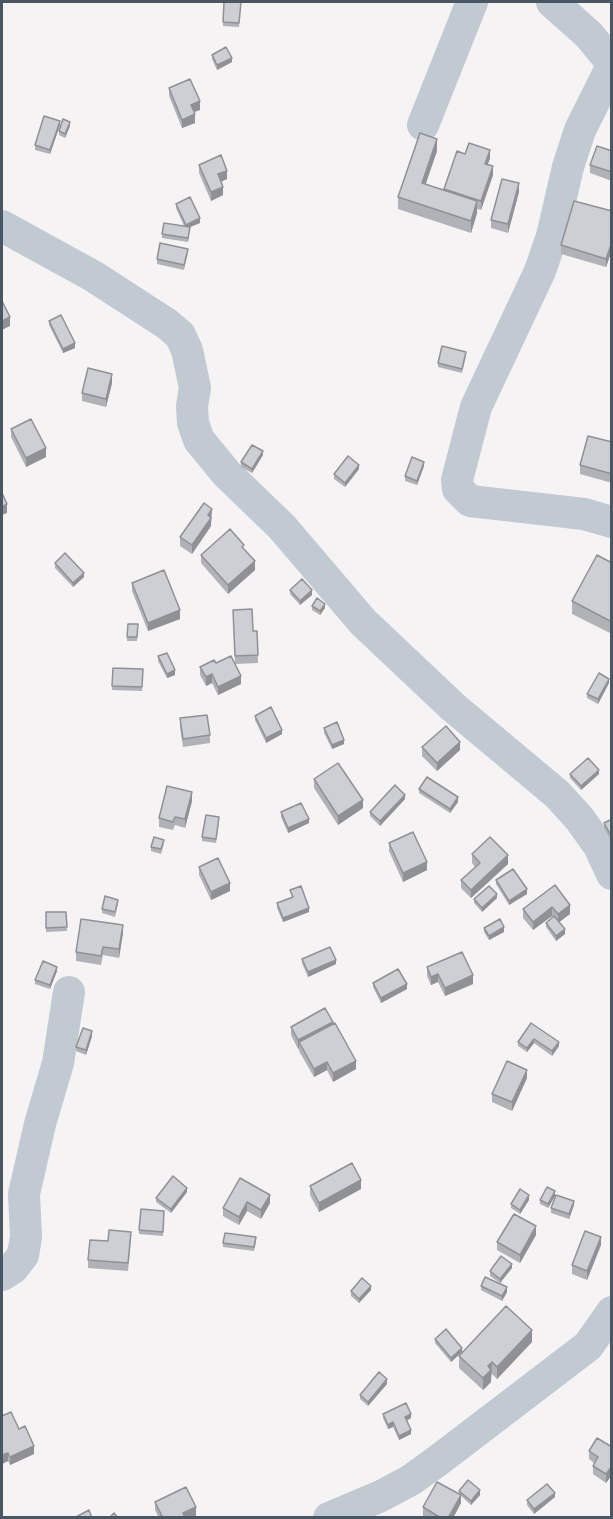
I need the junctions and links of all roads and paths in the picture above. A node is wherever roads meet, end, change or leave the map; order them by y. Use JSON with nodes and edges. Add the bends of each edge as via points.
{"nodes":[{"id":1,"x":472,"y":2,"type":"edge"},
{"id":2,"x":552,"y":2,"type":"edge"},
{"id":3,"x":612,"y":64,"type":"edge"},
{"id":4,"x":423,"y":126,"type":"dead end"},
{"id":5,"x":2,"y":226,"type":"edge"},
{"id":6,"x":612,"y":522,"type":"edge"},
{"id":7,"x":612,"y":874,"type":"edge"},
{"id":8,"x":69,"y":992,"type":"dead end"},
{"id":9,"x":2,"y":1275,"type":"edge"},
{"id":10,"x":612,"y":1312,"type":"edge"},
{"id":11,"x":329,"y":1518,"type":"edge"}],
"edges":[{"from":1,"to":4,"type":"street"},
{"from":2,"to":3,"type":"street","via":[[589,35]]},
{"from":3,"to":6,"type":"street","via":[[580,130],[540,271],[476,407],[457,480],[458,489],[470,501],[584,514]]},
{"from":5,"to":7,"type":"street","via":[[93,276],[180,335],[195,388],[193,423],[199,440],[227,474],[282,527],[363,622],[453,707],[557,794],[599,846]]},
{"from":8,"to":9,"type":"street","via":[[58,1063],[24,1194],[23,1255]]},
{"from":10,"to":11,"type":"street","via":[[588,1346],[441,1459],[381,1496]]}]}
